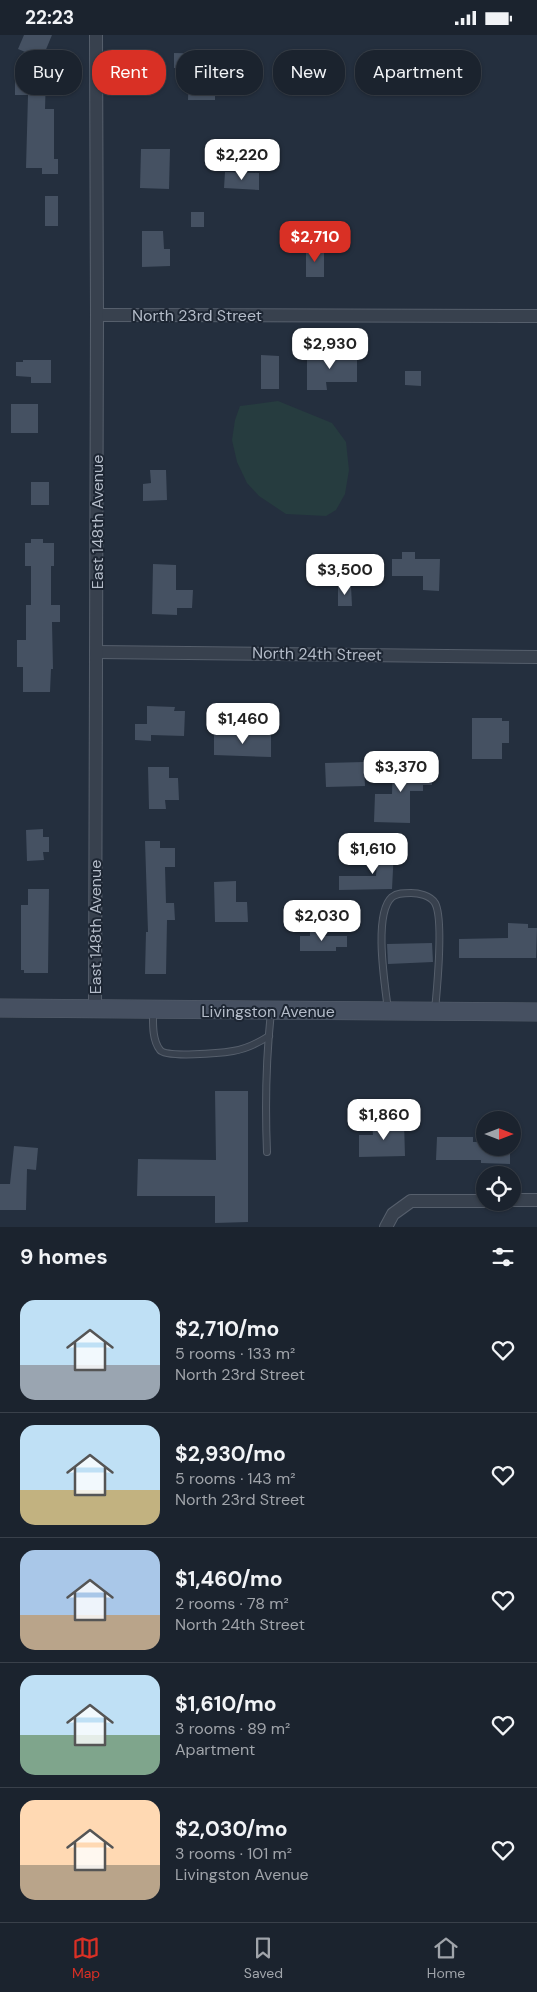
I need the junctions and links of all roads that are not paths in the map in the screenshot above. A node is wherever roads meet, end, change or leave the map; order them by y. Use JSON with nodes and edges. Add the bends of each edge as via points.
{"nodes":[{"id":1,"x":96,"y":35,"type":"edge"},
{"id":2,"x":97,"y":315,"type":"junction"},
{"id":3,"x":537,"y":316,"type":"edge"},
{"id":4,"x":96,"y":652,"type":"junction"},
{"id":5,"x":537,"y":657,"type":"edge"},
{"id":6,"x":0,"y":1008,"type":"edge"},
{"id":7,"x":95,"y":1010,"type":"junction"},
{"id":8,"x":152,"y":1010,"type":"junction"},
{"id":9,"x":272,"y":1011,"type":"junction"},
{"id":10,"x":388,"y":1011,"type":"junction"},
{"id":11,"x":435,"y":1011,"type":"junction"},
{"id":12,"x":537,"y":1012,"type":"edge"},
{"id":13,"x":269,"y":1036,"type":"junction"},
{"id":14,"x":267,"y":1152,"type":"dead end"},
{"id":15,"x":537,"y":1200,"type":"edge"},
{"id":16,"x":476,"y":1201,"type":"edge"},
{"id":17,"x":521,"y":1201,"type":"edge"},
{"id":18,"x":386,"y":1227,"type":"edge"}],
"edges":[{"from":1,"to":2,"type":"street","name":"East 148th Avenue"},
{"from":2,"to":3,"type":"street","name":"North 23rd Street"},
{"from":2,"to":4,"type":"street","name":"East 148th Avenue"},
{"from":4,"to":5,"type":"street","name":"North 24th Street"},
{"from":4,"to":7,"type":"street","name":"East 148th Avenue"},
{"from":6,"to":7,"type":"street","name":"Livingston Avenue"},
{"from":7,"to":8,"type":"street","name":"Livingston Avenue"},
{"from":8,"to":9,"type":"street","name":"Livingston Avenue"},
{"from":8,"to":13,"type":"lane","via":[[156,1040],[163,1053],[233,1051]]},
{"from":9,"to":10,"type":"street","name":"Livingston Avenue"},
{"from":9,"to":13,"type":"lane"},
{"from":10,"to":11,"type":"street","name":"Livingston Avenue"},
{"from":10,"to":11,"type":"lane","via":[[381,926],[389,901],[393,895],[402,893],[427,896],[437,908],[439,951]]},
{"from":11,"to":12,"type":"street","name":"Livingston Avenue"},
{"from":13,"to":14,"type":"lane","via":[[265,1104]]},
{"from":15,"to":17,"type":"street"},
{"from":16,"to":18,"type":"street","via":[[411,1201],[393,1214]]}]}
